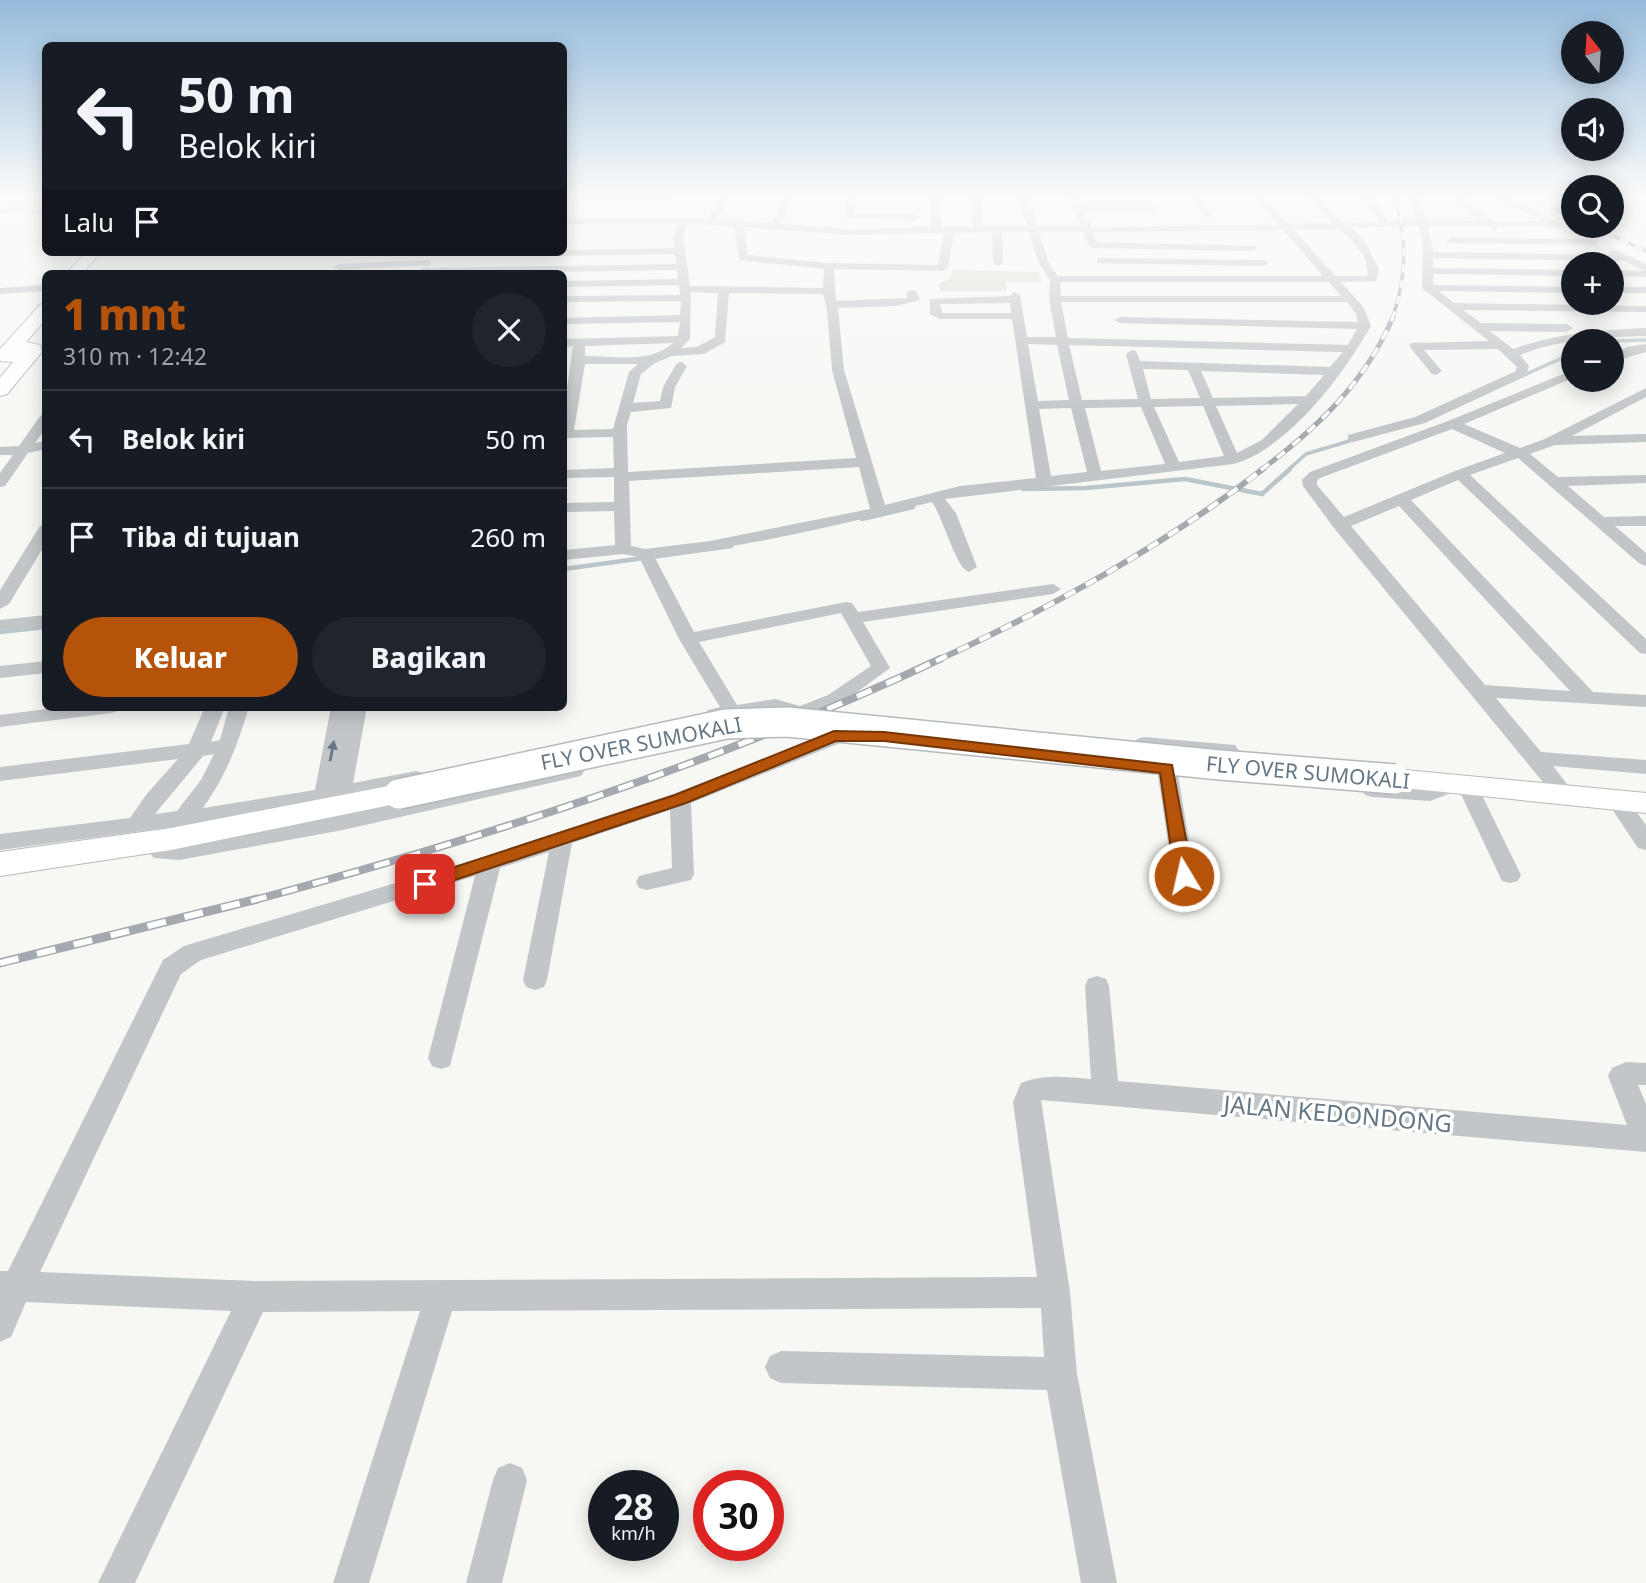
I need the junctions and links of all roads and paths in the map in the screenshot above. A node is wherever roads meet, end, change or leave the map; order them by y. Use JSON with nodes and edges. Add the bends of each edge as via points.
{"nodes":[{"id":1,"x":1426,"y":271,"type":"edge"},
{"id":2,"x":683,"y":272,"type":"edge"},
{"id":3,"x":830,"y":272,"type":"edge"},
{"id":4,"x":1105,"y":272,"type":"edge"},
{"id":5,"x":1271,"y":272,"type":"edge"},
{"id":6,"x":1327,"y":272,"type":"edge"},
{"id":7,"x":1374,"y":272,"type":"edge"},
{"id":8,"x":1481,"y":272,"type":"edge"},
{"id":9,"x":1551,"y":273,"type":"junction"},
{"id":10,"x":1561,"y":273,"type":"edge"},
{"id":11,"x":1624,"y":273,"type":"edge"},
{"id":12,"x":1051,"y":274,"type":"joint"},
{"id":13,"x":1646,"y":274,"type":"edge"},
{"id":14,"x":1172,"y":279,"type":"junction"},
{"id":15,"x":1277,"y":279,"type":"junction"},
{"id":16,"x":1108,"y":280,"type":"junction"},
{"id":17,"x":1334,"y":281,"type":"junction"},
{"id":18,"x":1561,"y":281,"type":"edge"},
{"id":19,"x":567,"y":284,"type":"edge"},
{"id":20,"x":42,"y":288,"type":"edge"},
{"id":21,"x":1428,"y":288,"type":"junction"},
{"id":22,"x":685,"y":290,"type":"junction"},
{"id":23,"x":724,"y":290,"type":"junction"},
{"id":24,"x":1561,"y":290,"type":"edge"},
{"id":25,"x":1624,"y":290,"type":"edge"},
{"id":26,"x":1646,"y":290,"type":"edge"},
{"id":27,"x":828,"y":291,"type":"junction"},
{"id":28,"x":1,"y":293,"type":"edge"},
{"id":29,"x":912,"y":293,"type":"dead end"},
{"id":30,"x":567,"y":299,"type":"edge"},
{"id":31,"x":1055,"y":299,"type":"junction"},
{"id":32,"x":1186,"y":299,"type":"junction"},
{"id":33,"x":1294,"y":299,"type":"junction"},
{"id":34,"x":1349,"y":299,"type":"junction"},
{"id":35,"x":1112,"y":300,"type":"junction"},
{"id":36,"x":831,"y":304,"type":"junction"},
{"id":37,"x":1449,"y":306,"type":"junction"},
{"id":38,"x":1561,"y":307,"type":"edge"},
{"id":39,"x":1624,"y":307,"type":"edge"},
{"id":40,"x":1542,"y":308,"type":"junction"},
{"id":41,"x":1646,"y":309,"type":"edge"},
{"id":42,"x":42,"y":315,"type":"edge"},
{"id":43,"x":1611,"y":315,"type":"edge"},
{"id":44,"x":1017,"y":316,"type":"junction"},
{"id":45,"x":684,"y":318,"type":"junction"},
{"id":46,"x":1120,"y":320,"type":"junction"},
{"id":47,"x":567,"y":321,"type":"edge"},
{"id":48,"x":1200,"y":322,"type":"junction"},
{"id":49,"x":1311,"y":324,"type":"junction"},
{"id":50,"x":1365,"y":327,"type":"junction"},
{"id":51,"x":1478,"y":327,"type":"junction"},
{"id":52,"x":1574,"y":329,"type":"edge"},
{"id":53,"x":1561,"y":331,"type":"edge"},
{"id":54,"x":1639,"y":332,"type":"edge"},
{"id":55,"x":42,"y":337,"type":"edge"},
{"id":56,"x":1561,"y":337,"type":"edge"},
{"id":57,"x":684,"y":340,"type":"junction"},
{"id":58,"x":1020,"y":340,"type":"junction"},
{"id":59,"x":1064,"y":342,"type":"junction"},
{"id":60,"x":567,"y":343,"type":"edge"},
{"id":61,"x":579,"y":343,"type":"junction"},
{"id":62,"x":1129,"y":343,"type":"junction"},
{"id":63,"x":1500,"y":345,"type":"junction"},
{"id":64,"x":1646,"y":348,"type":"edge"},
{"id":65,"x":1352,"y":349,"type":"junction"},
{"id":66,"x":1631,"y":350,"type":"junction"},
{"id":67,"x":670,"y":352,"type":"junction"},
{"id":68,"x":19,"y":353,"type":"edge"},
{"id":69,"x":1624,"y":353,"type":"edge"},
{"id":70,"x":1512,"y":354,"type":"junction"},
{"id":71,"x":1646,"y":359,"type":"edge"},
{"id":72,"x":579,"y":360,"type":"junction"},
{"id":73,"x":651,"y":360,"type":"junction"},
{"id":74,"x":1135,"y":365,"type":"junction"},
{"id":75,"x":681,"y":366,"type":"dead end"},
{"id":76,"x":1193,"y":367,"type":"junction"},
{"id":77,"x":1333,"y":371,"type":"junction"},
{"id":78,"x":1436,"y":371,"type":"dead end"},
{"id":79,"x":569,"y":379,"type":"edge"},
{"id":80,"x":1561,"y":379,"type":"edge"},
{"id":81,"x":1258,"y":385,"type":"junction"},
{"id":82,"x":0,"y":390,"type":"edge"},
{"id":83,"x":1646,"y":392,"type":"edge"},
{"id":84,"x":1310,"y":400,"type":"junction"},
{"id":85,"x":1210,"y":402,"type":"junction"},
{"id":86,"x":1146,"y":403,"type":"junction"},
{"id":87,"x":1076,"y":404,"type":"junction"},
{"id":88,"x":1031,"y":405,"type":"junction"},
{"id":89,"x":567,"y":406,"type":"edge"},
{"id":90,"x":1646,"y":407,"type":"edge"},
{"id":91,"x":625,"y":408,"type":"junction"},
{"id":92,"x":1612,"y":409,"type":"junction"},
{"id":93,"x":1453,"y":424,"type":"junction"},
{"id":94,"x":1282,"y":425,"type":"junction"},
{"id":95,"x":42,"y":428,"type":"edge"},
{"id":96,"x":619,"y":433,"type":"junction"},
{"id":97,"x":567,"y":434,"type":"edge"},
{"id":98,"x":1353,"y":438,"type":"dead end"},
{"id":99,"x":1646,"y":438,"type":"edge"},
{"id":100,"x":1550,"y":442,"type":"junction"},
{"id":101,"x":0,"y":444,"type":"edge"},
{"id":102,"x":35,"y":445,"type":"edge"},
{"id":103,"x":0,"y":451,"type":"edge"},
{"id":104,"x":1518,"y":453,"type":"junction"},
{"id":105,"x":1233,"y":460,"type":"junction"},
{"id":106,"x":863,"y":462,"type":"junction"},
{"id":107,"x":567,"y":466,"type":"edge"},
{"id":108,"x":1173,"y":466,"type":"junction"},
{"id":109,"x":620,"y":471,"type":"junction"},
{"id":110,"x":567,"y":474,"type":"edge"},
{"id":111,"x":1095,"y":474,"type":"junction"},
{"id":112,"x":1460,"y":474,"type":"junction"},
{"id":113,"x":1646,"y":479,"type":"edge"},
{"id":114,"x":1044,"y":481,"type":"junction"},
{"id":115,"x":0,"y":482,"type":"edge"},
{"id":116,"x":1555,"y":482,"type":"junction"},
{"id":117,"x":1402,"y":500,"type":"junction"},
{"id":118,"x":939,"y":501,"type":"junction"},
{"id":119,"x":621,"y":506,"type":"junction"},
{"id":120,"x":567,"y":508,"type":"edge"},
{"id":121,"x":879,"y":512,"type":"junction"},
{"id":122,"x":1646,"y":520,"type":"edge"},
{"id":123,"x":1601,"y":522,"type":"junction"},
{"id":124,"x":1340,"y":524,"type":"junction"},
{"id":125,"x":42,"y":536,"type":"edge"},
{"id":126,"x":623,"y":549,"type":"junction"},
{"id":127,"x":567,"y":555,"type":"edge"},
{"id":128,"x":647,"y":559,"type":"junction"},
{"id":129,"x":1646,"y":561,"type":"edge"},
{"id":130,"x":969,"y":567,"type":"dead end"},
{"id":131,"x":1054,"y":589,"type":"dead end"},
{"id":132,"x":0,"y":604,"type":"edge"},
{"id":133,"x":844,"y":605,"type":"junction"},
{"id":134,"x":42,"y":620,"type":"edge"},
{"id":135,"x":0,"y":625,"type":"edge"},
{"id":136,"x":688,"y":639,"type":"junction"},
{"id":137,"x":1646,"y":649,"type":"edge"},
{"id":138,"x":42,"y":667,"type":"edge"},
{"id":139,"x":0,"y":672,"type":"edge"},
{"id":140,"x":1480,"y":691,"type":"junction"},
{"id":141,"x":1587,"y":698,"type":"junction"},
{"id":142,"x":1646,"y":701,"type":"edge"},
{"id":143,"x":730,"y":710,"type":"junction"},
{"id":144,"x":79,"y":711,"type":"edge"},
{"id":145,"x":213,"y":711,"type":"edge"},
{"id":146,"x":238,"y":711,"type":"edge"},
{"id":147,"x":341,"y":711,"type":"edge"},
{"id":148,"x":356,"y":711,"type":"edge"},
{"id":149,"x":801,"y":712,"type":"junction"},
{"id":150,"x":0,"y":721,"type":"edge"},
{"id":151,"x":834,"y":736,"type":"junction"},
{"id":152,"x":228,"y":746,"type":"junction"},
{"id":153,"x":197,"y":750,"type":"junction"},
{"id":154,"x":1230,"y":751,"type":"junction"},
{"id":155,"x":1535,"y":758,"type":"junction"},
{"id":156,"x":1646,"y":767,"type":"edge"},
{"id":157,"x":1167,"y":769,"type":"junction"},
{"id":158,"x":0,"y":774,"type":"edge"},
{"id":159,"x":1225,"y":775,"type":"junction"},
{"id":160,"x":1460,"y":785,"type":"junction"},
{"id":161,"x":1563,"y":793,"type":"junction"},
{"id":162,"x":333,"y":794,"type":"junction"},
{"id":163,"x":680,"y":799,"type":"junction"},
{"id":164,"x":1617,"y":800,"type":"junction"},
{"id":165,"x":1646,"y":803,"type":"edge"},
{"id":166,"x":166,"y":832,"type":"junction"},
{"id":167,"x":562,"y":839,"type":"junction"},
{"id":168,"x":0,"y":842,"type":"edge"},
{"id":169,"x":1646,"y":842,"type":"edge"},
{"id":170,"x":490,"y":863,"type":"junction"},
{"id":171,"x":0,"y":864,"type":"edge"},
{"id":172,"x":1184,"y":876,"type":"dead end"},
{"id":173,"x":1510,"y":876,"type":"dead end"},
{"id":174,"x":647,"y":882,"type":"dead end"},
{"id":175,"x":535,"y":980,"type":"dead end"},
{"id":176,"x":1097,"y":986,"type":"dead end"},
{"id":177,"x":441,"y":1058,"type":"dead end"},
{"id":178,"x":1646,"y":1074,"type":"edge"},
{"id":179,"x":1105,"y":1093,"type":"junction"},
{"id":180,"x":1646,"y":1138,"type":"edge"},
{"id":181,"x":9,"y":1286,"type":"edge"},
{"id":182,"x":1055,"y":1292,"type":"junction"},
{"id":183,"x":441,"y":1296,"type":"junction"},
{"id":184,"x":254,"y":1297,"type":"junction"},
{"id":185,"x":0,"y":1326,"type":"edge"},
{"id":186,"x":781,"y":1367,"type":"dead end"},
{"id":187,"x":1061,"y":1374,"type":"junction"},
{"id":188,"x":510,"y":1480,"type":"dead end"},
{"id":189,"x":116,"y":1583,"type":"edge"},
{"id":190,"x":351,"y":1583,"type":"edge"},
{"id":191,"x":484,"y":1583,"type":"edge"},
{"id":192,"x":1099,"y":1583,"type":"edge"}],
"edges":[{"from":1,"to":21,"type":"street"},
{"from":2,"to":22,"type":"street"},
{"from":3,"to":27,"type":"street"},
{"from":4,"to":16,"type":"street"},
{"from":5,"to":15,"type":"street"},
{"from":6,"to":17,"type":"street"},
{"from":7,"to":17,"type":"street","via":[[1373,278]]},
{"from":8,"to":9,"type":"street"},
{"from":9,"to":10,"type":"street"},
{"from":9,"to":18,"type":"street"},
{"from":11,"to":13,"type":"street"},
{"from":12,"to":16,"type":"street"},
{"from":12,"to":31,"type":"street"},
{"from":14,"to":15,"type":"street"},
{"from":14,"to":16,"type":"street"},
{"from":14,"to":32,"type":"street"},
{"from":15,"to":17,"type":"street"},
{"from":15,"to":33,"type":"street"},
{"from":17,"to":34,"type":"street"},
{"from":19,"to":22,"type":"street"},
{"from":20,"to":28,"type":"street"},
{"from":21,"to":24,"type":"street"},
{"from":21,"to":37,"type":"street"},
{"from":22,"to":23,"type":"street"},
{"from":22,"to":30,"type":"street"},
{"from":22,"to":45,"type":"street"},
{"from":23,"to":27,"type":"street"},
{"from":23,"to":67,"type":"street","via":[[720,340],[700,351]]},
{"from":25,"to":26,"type":"street"},
{"from":27,"to":36,"type":"street"},
{"from":29,"to":36,"type":"street","via":[[914,300],[895,303]]},
{"from":31,"to":35,"type":"street"},
{"from":31,"to":59,"type":"street"},
{"from":32,"to":33,"type":"street"},
{"from":32,"to":35,"type":"street"},
{"from":32,"to":48,"type":"street"},
{"from":33,"to":34,"type":"street"},
{"from":33,"to":49,"type":"street"},
{"from":34,"to":50,"type":"street","via":[[1362,314]]},
{"from":35,"to":46,"type":"street"},
{"from":36,"to":106,"type":"street","via":[[838,370]]},
{"from":37,"to":40,"type":"street"},
{"from":37,"to":51,"type":"street"},
{"from":38,"to":40,"type":"street"},
{"from":39,"to":41,"type":"street"},
{"from":40,"to":52,"type":"street"},
{"from":42,"to":68,"type":"main road"},
{"from":43,"to":54,"type":"street"},
{"from":44,"to":44,"type":"street","via":[[1014,297],[934,301],[940,316]]},
{"from":44,"to":58,"type":"street"},
{"from":45,"to":47,"type":"street"},
{"from":45,"to":57,"type":"street"},
{"from":46,"to":48,"type":"street"},
{"from":46,"to":62,"type":"street"},
{"from":48,"to":49,"type":"street"},
{"from":49,"to":50,"type":"street"},
{"from":50,"to":65,"type":"street"},
{"from":51,"to":53,"type":"street"},
{"from":51,"to":63,"type":"street"},
{"from":55,"to":68,"type":"main road"},
{"from":56,"to":70,"type":"street"},
{"from":57,"to":61,"type":"street"},
{"from":57,"to":67,"type":"street"},
{"from":58,"to":59,"type":"street"},
{"from":58,"to":88,"type":"street"},
{"from":59,"to":62,"type":"street"},
{"from":59,"to":87,"type":"street"},
{"from":60,"to":61,"type":"street"},
{"from":61,"to":72,"type":"street"},
{"from":62,"to":65,"type":"street"},
{"from":62,"to":74,"type":"street"},
{"from":63,"to":70,"type":"street"},
{"from":63,"to":78,"type":"street","via":[[1415,346]]},
{"from":64,"to":66,"type":"street"},
{"from":65,"to":77,"type":"street"},
{"from":66,"to":69,"type":"street"},
{"from":66,"to":71,"type":"street"},
{"from":67,"to":73,"type":"street"},
{"from":68,"to":82,"type":"main road"},
{"from":70,"to":98,"type":"street","via":[[1523,366],[1522,373],[1420,420]]},
{"from":72,"to":73,"type":"street"},
{"from":72,"to":79,"type":"street"},
{"from":73,"to":91,"type":"street","via":[[635,372]]},
{"from":74,"to":76,"type":"street"},
{"from":74,"to":86,"type":"street"},
{"from":75,"to":91,"type":"street","via":[[669,387],[666,405]]},
{"from":76,"to":81,"type":"street"},
{"from":76,"to":85,"type":"street"},
{"from":77,"to":81,"type":"street"},
{"from":77,"to":84,"type":"street"},
{"from":79,"to":89,"type":"street"},
{"from":80,"to":93,"type":"street"},
{"from":81,"to":84,"type":"street"},
{"from":81,"to":85,"type":"street"},
{"from":81,"to":94,"type":"street"},
{"from":83,"to":92,"type":"street"},
{"from":84,"to":94,"type":"street"},
{"from":85,"to":86,"type":"street"},
{"from":85,"to":105,"type":"street"},
{"from":86,"to":87,"type":"street"},
{"from":86,"to":108,"type":"street"},
{"from":87,"to":88,"type":"street"},
{"from":87,"to":111,"type":"street"},
{"from":88,"to":114,"type":"street"},
{"from":90,"to":92,"type":"street"},
{"from":91,"to":96,"type":"street"},
{"from":92,"to":100,"type":"street"},
{"from":93,"to":104,"type":"street"},
{"from":93,"to":124,"type":"street","via":[[1309,480]]},
{"from":94,"to":105,"type":"street","via":[[1254,453]]},
{"from":95,"to":102,"type":"street"},
{"from":96,"to":97,"type":"street"},
{"from":96,"to":109,"type":"street"},
{"from":99,"to":100,"type":"street"},
{"from":100,"to":104,"type":"street"},
{"from":101,"to":102,"type":"street"},
{"from":102,"to":103,"type":"street"},
{"from":102,"to":115,"type":"street"},
{"from":104,"to":112,"type":"street"},
{"from":104,"to":116,"type":"street"},
{"from":105,"to":108,"type":"street"},
{"from":106,"to":109,"type":"street"},
{"from":106,"to":121,"type":"street"},
{"from":107,"to":109,"type":"street"},
{"from":108,"to":111,"type":"street"},
{"from":109,"to":110,"type":"street"},
{"from":109,"to":119,"type":"street"},
{"from":111,"to":114,"type":"street"},
{"from":112,"to":117,"type":"street"},
{"from":112,"to":137,"type":"street"},
{"from":113,"to":116,"type":"street"},
{"from":114,"to":118,"type":"street","via":[[974,489]]},
{"from":116,"to":123,"type":"street"},
{"from":117,"to":124,"type":"street"},
{"from":117,"to":141,"type":"street"},
{"from":118,"to":121,"type":"street"},
{"from":118,"to":130,"type":"street"},
{"from":119,"to":120,"type":"street"},
{"from":119,"to":126,"type":"street"},
{"from":121,"to":128,"type":"street"},
{"from":122,"to":123,"type":"street"},
{"from":123,"to":129,"type":"street"},
{"from":124,"to":140,"type":"street"},
{"from":125,"to":132,"type":"street"},
{"from":126,"to":127,"type":"street"},
{"from":126,"to":128,"type":"street"},
{"from":128,"to":136,"type":"street"},
{"from":131,"to":133,"type":"street"},
{"from":133,"to":136,"type":"street"},
{"from":133,"to":149,"type":"street","via":[[881,668],[835,699]]},
{"from":134,"to":135,"type":"street"},
{"from":136,"to":143,"type":"street"},
{"from":138,"to":139,"type":"street"},
{"from":140,"to":141,"type":"street"},
{"from":140,"to":155,"type":"street"},
{"from":141,"to":142,"type":"street"},
{"from":143,"to":149,"type":"street","via":[[775,705]]},
{"from":143,"to":162,"type":"street"},
{"from":144,"to":150,"type":"street"},
{"from":145,"to":153,"type":"street"},
{"from":146,"to":152,"type":"street"},
{"from":162,"to":147,"type":"street","one_way":true},
{"from":148,"to":162,"type":"street"},
{"from":149,"to":166,"type":"street","via":[[746,732],[343,822],[179,852],[162,852]]},
{"from":151,"to":154,"type":"street","via":[[900,723]]},
{"from":151,"to":157,"type":"street","via":[[884,737]]},
{"from":151,"to":163,"type":"street"},
{"from":152,"to":153,"type":"street"},
{"from":152,"to":166,"type":"street","via":[[210,783]]},
{"from":153,"to":158,"type":"street"},
{"from":153,"to":166,"type":"street","via":[[153,800]]},
{"from":154,"to":159,"type":"street","via":[[1237,769]]},
{"from":154,"to":160,"type":"street","via":[[1431,774]]},
{"from":155,"to":156,"type":"street"},
{"from":155,"to":161,"type":"street"},
{"from":157,"to":159,"type":"street"},
{"from":157,"to":172,"type":"street"},
{"from":159,"to":160,"type":"street","via":[[1430,794]]},
{"from":160,"to":161,"type":"main road","name":"FLY OVER SUMOKALI"},
{"from":160,"to":166,"type":"main road","name":"FLY OVER SUMOKALI","bridge":true,"via":[[753,721]]},
{"from":160,"to":173,"type":"street"},
{"from":161,"to":164,"type":"main road","name":"FLY OVER SUMOKALI"},
{"from":162,"to":166,"type":"street"},
{"from":163,"to":167,"type":"street"},
{"from":163,"to":174,"type":"street","via":[[683,874]]},
{"from":164,"to":165,"type":"main road","name":"FLY OVER SUMOKALI"},
{"from":164,"to":169,"type":"street"},
{"from":166,"to":168,"type":"street"},
{"from":166,"to":171,"type":"main road","name":"FLY OVER SUMOKALI"},
{"from":167,"to":170,"type":"street"},
{"from":167,"to":175,"type":"street"},
{"from":170,"to":177,"type":"street"},
{"from":170,"to":181,"type":"street","via":[[176,962]]},
{"from":176,"to":179,"type":"street"},
{"from":178,"to":180,"type":"street","via":[[1621,1076]]},
{"from":179,"to":180,"type":"street","name":"JALAN KEDONDONG"},
{"from":179,"to":182,"type":"street","name":"JALAN KEDONDONG","via":[[1046,1087],[1031,1091],[1027,1102]]},
{"from":181,"to":184,"type":"street"},
{"from":181,"to":185,"type":"street"},
{"from":182,"to":183,"type":"street"},
{"from":182,"to":187,"type":"street"},
{"from":183,"to":184,"type":"street"},
{"from":183,"to":190,"type":"street"},
{"from":184,"to":189,"type":"street"},
{"from":186,"to":187,"type":"street"},
{"from":187,"to":192,"type":"street"},
{"from":188,"to":191,"type":"street"}]}
